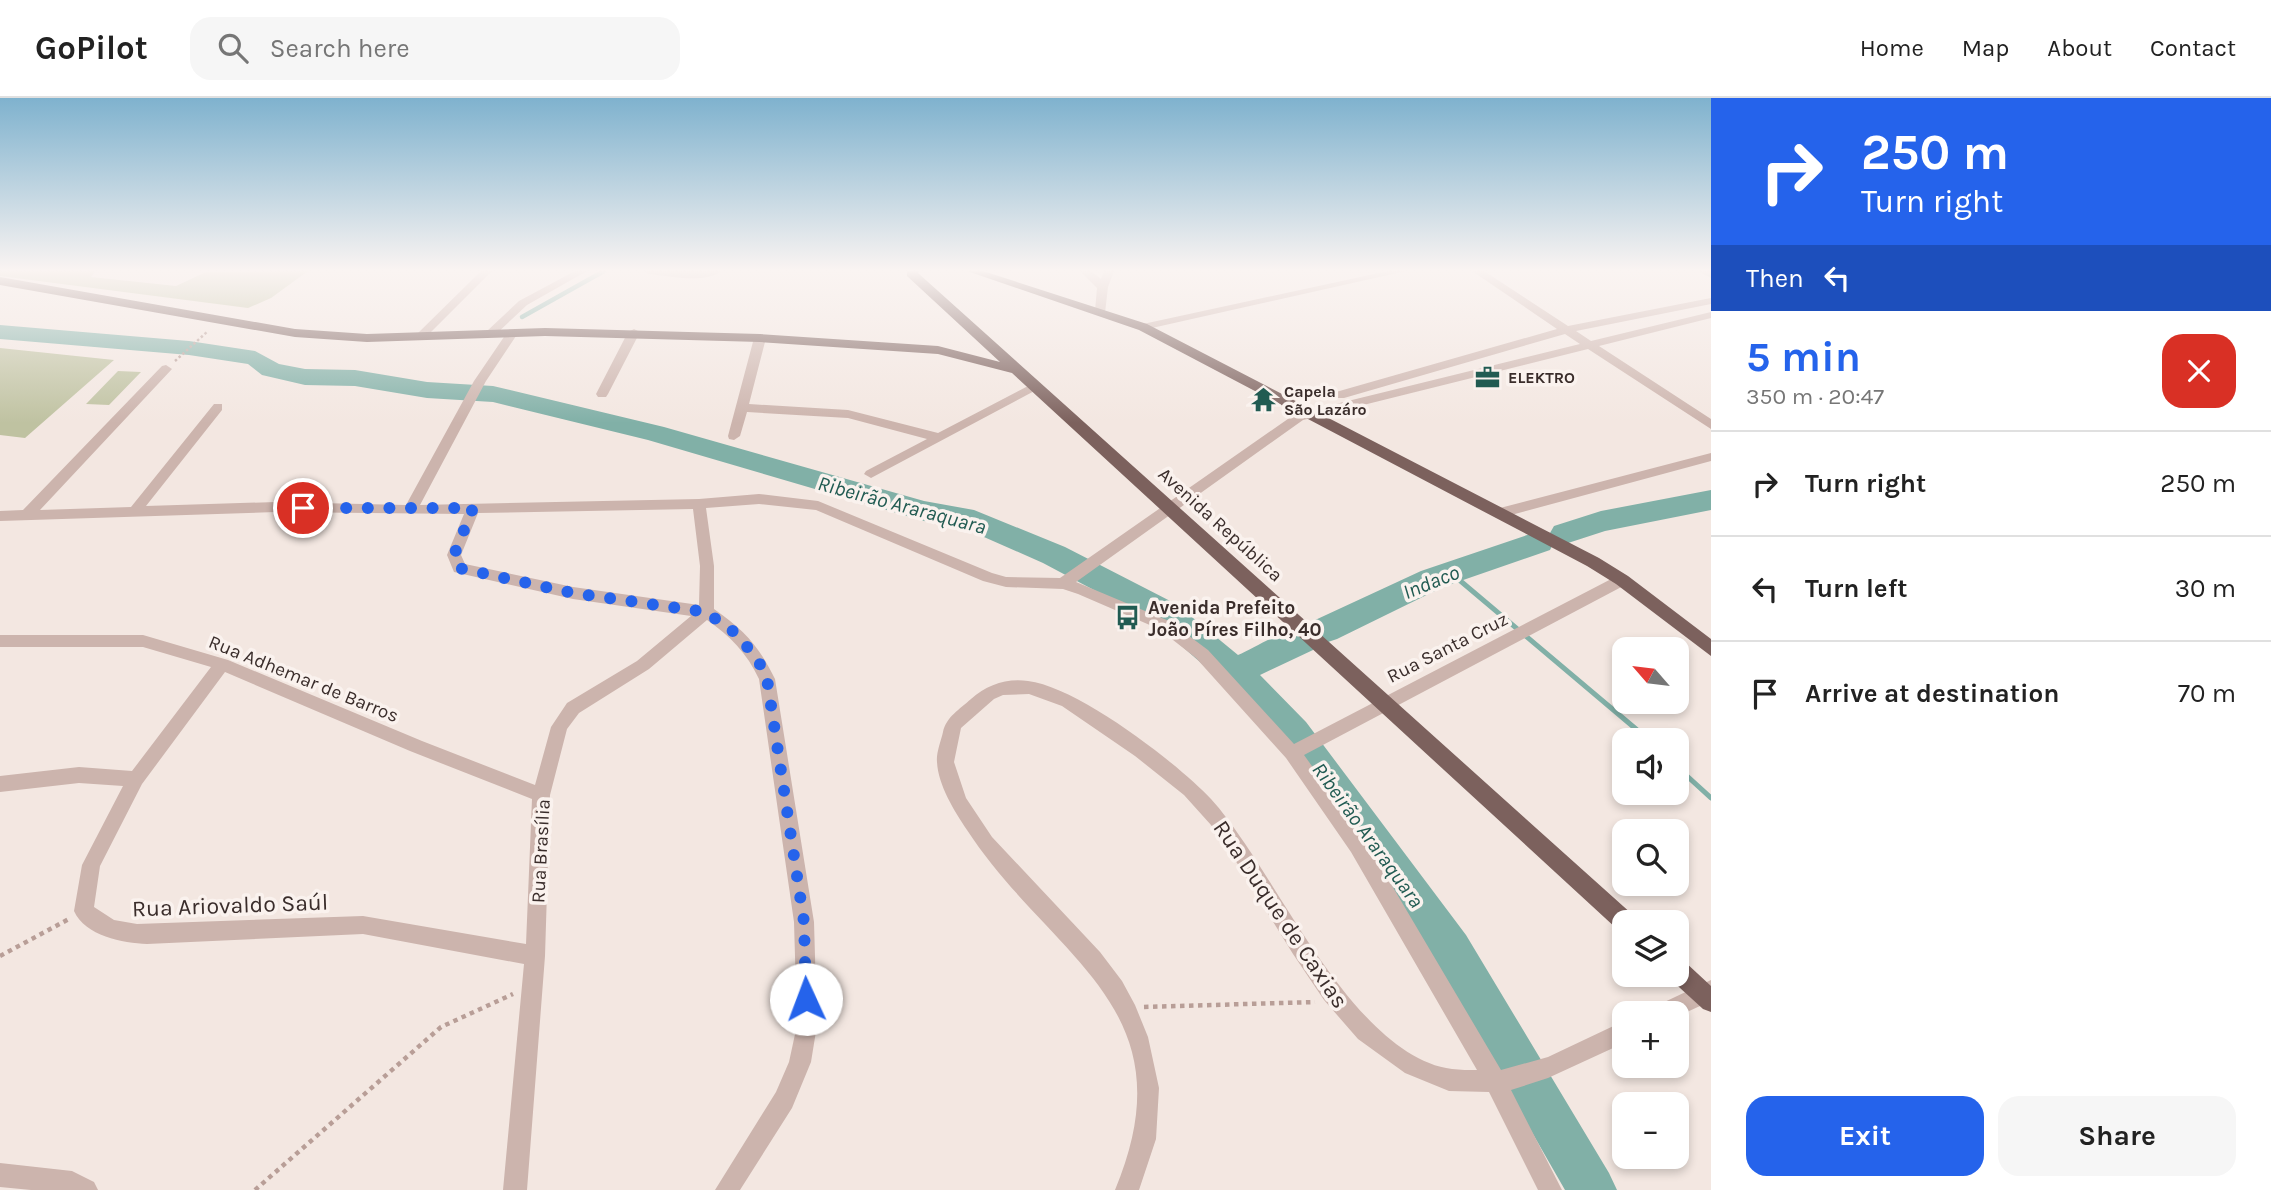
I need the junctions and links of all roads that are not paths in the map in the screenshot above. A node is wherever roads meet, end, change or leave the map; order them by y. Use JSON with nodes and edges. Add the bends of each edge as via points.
{"nodes":[{"id":1,"x":231,"y":322,"type":"edge"},
{"id":2,"x":435,"y":322,"type":"edge"},
{"id":3,"x":503,"y":322,"type":"edge"},
{"id":4,"x":963,"y":322,"type":"edge"},
{"id":5,"x":1130,"y":322,"type":"edge"},
{"id":6,"x":1166,"y":322,"type":"edge"},
{"id":7,"x":1559,"y":322,"type":"edge"},
{"id":8,"x":1605,"y":322,"type":"edge"},
{"id":9,"x":1683,"y":322,"type":"edge"},
{"id":10,"x":1143,"y":327,"type":"junction"},
{"id":11,"x":1570,"y":329,"type":"junction"},
{"id":12,"x":972,"y":331,"type":"junction"},
{"id":13,"x":634,"y":332,"type":"junction"},
{"id":14,"x":512,"y":333,"type":"junction"},
{"id":15,"x":490,"y":334,"type":"junction"},
{"id":16,"x":419,"y":338,"type":"junction"},
{"id":17,"x":760,"y":338,"type":"junction"},
{"id":18,"x":1592,"y":345,"type":"junction"},
{"id":19,"x":938,"y":350,"type":"junction"},
{"id":20,"x":166,"y":369,"type":"road end"},
{"id":21,"x":1014,"y":369,"type":"junction"},
{"id":22,"x":1034,"y":388,"type":"junction"},
{"id":23,"x":602,"y":394,"type":"dead end"},
{"id":24,"x":218,"y":407,"type":"dead end"},
{"id":25,"x":744,"y":408,"type":"junction"},
{"id":26,"x":1303,"y":410,"type":"junction"},
{"id":27,"x":1711,"y":425,"type":"edge"},
{"id":28,"x":734,"y":436,"type":"dead end"},
{"id":29,"x":940,"y":438,"type":"junction"},
{"id":30,"x":1711,"y":457,"type":"edge"},
{"id":31,"x":871,"y":474,"type":"dead end"},
{"id":32,"x":699,"y":504,"type":"junction"},
{"id":33,"x":1167,"y":507,"type":"junction"},
{"id":34,"x":473,"y":508,"type":"junction"},
{"id":35,"x":410,"y":510,"type":"junction"},
{"id":36,"x":135,"y":511,"type":"junction"},
{"id":37,"x":1500,"y":513,"type":"junction"},
{"id":38,"x":0,"y":516,"type":"edge"},
{"id":39,"x":26,"y":516,"type":"junction"},
{"id":40,"x":1068,"y":579,"type":"junction"},
{"id":41,"x":1622,"y":580,"type":"junction"},
{"id":42,"x":706,"y":612,"type":"junction"},
{"id":43,"x":0,"y":641,"type":"edge"},
{"id":44,"x":1711,"y":649,"type":"edge"},
{"id":45,"x":222,"y":664,"type":"junction"},
{"id":46,"x":1384,"y":703,"type":"junction"},
{"id":47,"x":1296,"y":751,"type":"junction"},
{"id":48,"x":136,"y":779,"type":"junction"},
{"id":49,"x":0,"y":784,"type":"edge"},
{"id":50,"x":541,"y":795,"type":"junction"},
{"id":51,"x":1612,"y":910,"type":"edge"},
{"id":52,"x":535,"y":956,"type":"junction"},
{"id":53,"x":1689,"y":980,"type":"edge"},
{"id":54,"x":1708,"y":995,"type":"edge"},
{"id":55,"x":1689,"y":1003,"type":"edge"},
{"id":56,"x":1612,"y":1038,"type":"edge"},
{"id":57,"x":1496,"y":1082,"type":"junction"},
{"id":58,"x":0,"y":1175,"type":"edge"},
{"id":59,"x":86,"y":1190,"type":"edge"},
{"id":60,"x":515,"y":1190,"type":"edge"},
{"id":61,"x":727,"y":1190,"type":"edge"},
{"id":62,"x":1127,"y":1190,"type":"edge"},
{"id":63,"x":1550,"y":1190,"type":"edge"}],
"edges":[{"from":1,"to":16,"type":"main road","via":[[295,333]]},
{"from":2,"to":16,"type":"street"},
{"from":3,"to":15,"type":"street"},
{"from":4,"to":12,"type":"main road","name":"Avenida República"},
{"from":5,"to":10,"type":"main road"},
{"from":6,"to":10,"type":"street"},
{"from":7,"to":11,"type":"street"},
{"from":8,"to":11,"type":"street"},
{"from":9,"to":18,"type":"street"},
{"from":10,"to":26,"type":"main road"},
{"from":11,"to":18,"type":"street"},
{"from":11,"to":26,"type":"street"},
{"from":12,"to":19,"type":"main road","via":[[961,345]]},
{"from":12,"to":21,"type":"main road","name":"Avenida República"},
{"from":13,"to":14,"type":"main road"},
{"from":13,"to":17,"type":"main road"},
{"from":13,"to":23,"type":"street"},
{"from":14,"to":15,"type":"main road"},
{"from":14,"to":35,"type":"street","via":[[480,381]]},
{"from":15,"to":16,"type":"main road"},
{"from":17,"to":19,"type":"main road"},
{"from":17,"to":25,"type":"street"},
{"from":18,"to":26,"type":"street"},
{"from":18,"to":27,"type":"street"},
{"from":19,"to":21,"type":"main road"},
{"from":20,"to":39,"type":"street"},
{"from":21,"to":22,"type":"main road","name":"Avenida República"},
{"from":22,"to":29,"type":"street"},
{"from":22,"to":33,"type":"main road","name":"Avenida República"},
{"from":24,"to":36,"type":"street"},
{"from":25,"to":28,"type":"street"},
{"from":25,"to":29,"type":"street","via":[[848,414]]},
{"from":26,"to":33,"type":"street"},
{"from":26,"to":37,"type":"main road"},
{"from":29,"to":31,"type":"street"},
{"from":30,"to":37,"type":"street"},
{"from":32,"to":34,"type":"street"},
{"from":32,"to":40,"type":"street","via":[[759,499],[802,503],[988,577],[1020,583]]},
{"from":32,"to":42,"type":"street","via":[[707,566]]},
{"from":33,"to":40,"type":"street"},
{"from":33,"to":46,"type":"main road","name":"Avenida República"},
{"from":34,"to":35,"type":"street"},
{"from":34,"to":42,"type":"street","via":[[454,555],[459,568],[467,572]]},
{"from":35,"to":36,"type":"street"},
{"from":36,"to":39,"type":"street"},
{"from":37,"to":41,"type":"main road"},
{"from":38,"to":39,"type":"street"},
{"from":40,"to":47,"type":"street","via":[[1181,636]]},
{"from":41,"to":44,"type":"main road"},
{"from":41,"to":46,"type":"street","name":"Rua Santa Cruz"},
{"from":42,"to":50,"type":"street","name":"Rua Brasília","via":[[643,665],[565,716]]},
{"from":42,"to":61,"type":"street","via":[[734,632],[757,658],[767,679],[804,922],[807,1025],[800,1062],[784,1100]]},
{"from":43,"to":45,"type":"street","name":"Rua Adhemar de Barros","via":[[143,641]]},
{"from":45,"to":48,"type":"street"},
{"from":45,"to":50,"type":"street","name":"Rua Adhemar de Barros"},
{"from":46,"to":47,"type":"street","name":"Rua Santa Cruz"},
{"from":46,"to":51,"type":"main road","name":"Avenida República"},
{"from":47,"to":57,"type":"street","via":[[1358,846]]},
{"from":48,"to":49,"type":"street","via":[[79,775]]},
{"from":48,"to":52,"type":"street","name":"Rua Ariovaldo Saúl","via":[[91,865],[84,911],[101,927],[126,934],[363,925]]},
{"from":50,"to":52,"type":"street","name":"Rua Brasília"},
{"from":52,"to":60,"type":"street","name":"Rua Brasília"},
{"from":53,"to":54,"type":"main road"},
{"from":54,"to":55,"type":"street"},
{"from":56,"to":57,"type":"street","name":"Rua Duque de Caxias","via":[[1550,1069]]},
{"from":57,"to":62,"type":"street","name":"Rua Duque de Caxias","via":[[1441,1079],[1401,1060],[1363,1029],[1336,1001],[1214,815],[1127,741],[1047,690],[994,691],[973,702],[956,720],[945,743],[945,769],[951,791],[976,833],[1114,986],[1136,1030],[1148,1072],[1148,1115],[1141,1153]]},
{"from":57,"to":63,"type":"street"},
{"from":58,"to":59,"type":"street","via":[[72,1183]]}]}
